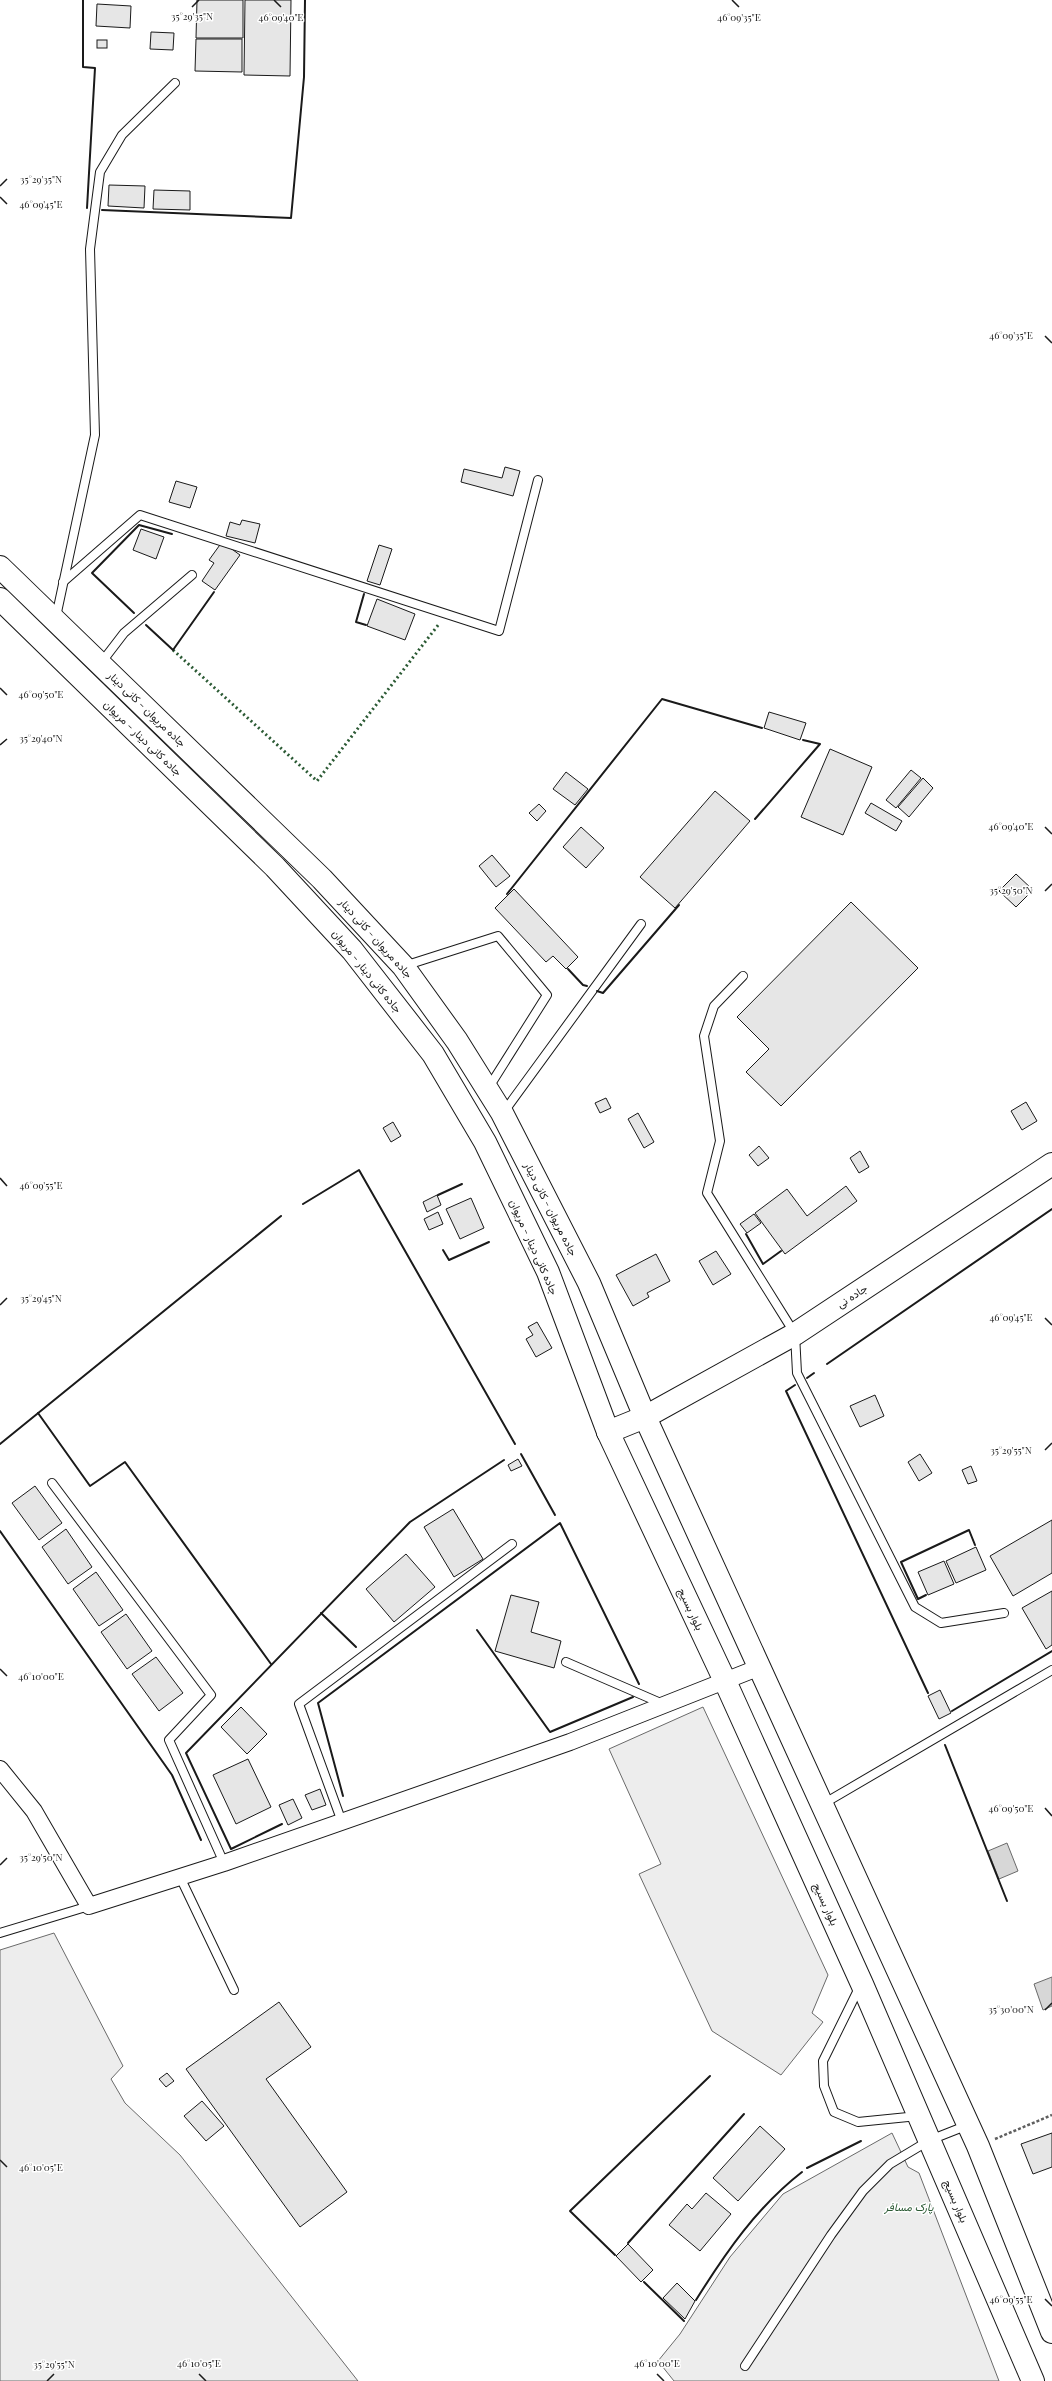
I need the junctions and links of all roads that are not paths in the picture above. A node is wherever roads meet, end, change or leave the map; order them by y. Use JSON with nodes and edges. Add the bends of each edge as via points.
{"nodes":[{"id":1,"x":175,"y":83,"type":"dead end"},
{"id":2,"x":538,"y":480,"type":"dead end"},
{"id":3,"x":0,"y":567,"type":"edge"},
{"id":4,"x":192,"y":575,"type":"dead end"},
{"id":5,"x":63,"y":582,"type":"junction"},
{"id":6,"x":0,"y":599,"type":"edge"},
{"id":7,"x":55,"y":620,"type":"junction"},
{"id":8,"x":100,"y":663,"type":"junction"},
{"id":9,"x":641,"y":924,"type":"dead end"},
{"id":10,"x":404,"y":966,"type":"junction"},
{"id":11,"x":743,"y":976,"type":"dead end"},
{"id":12,"x":488,"y":1088,"type":"junction"},
{"id":13,"x":502,"y":1114,"type":"junction"},
{"id":14,"x":1052,"y":1164,"type":"edge"},
{"id":15,"x":795,"y":1334,"type":"junction"},
{"id":16,"x":645,"y":1417,"type":"junction"},
{"id":17,"x":608,"y":1432,"type":"junction"},
{"id":18,"x":52,"y":1483,"type":"dead end"},
{"id":19,"x":512,"y":1544,"type":"dead end"},
{"id":20,"x":1004,"y":1613,"type":"dead end"},
{"id":21,"x":566,"y":1662,"type":"dead end"},
{"id":22,"x":760,"y":1667,"type":"junction"},
{"id":23,"x":1052,"y":1670,"type":"edge"},
{"id":24,"x":725,"y":1681,"type":"junction"},
{"id":25,"x":664,"y":1705,"type":"junction"},
{"id":26,"x":0,"y":1769,"type":"edge"},
{"id":27,"x":823,"y":1804,"type":"junction"},
{"id":28,"x":342,"y":1822,"type":"junction"},
{"id":29,"x":224,"y":1863,"type":"junction"},
{"id":30,"x":180,"y":1877,"type":"junction"},
{"id":31,"x":89,"y":1906,"type":"junction"},
{"id":32,"x":0,"y":1933,"type":"edge"},
{"id":33,"x":862,"y":1984,"type":"junction"},
{"id":34,"x":234,"y":1990,"type":"dead end"},
{"id":35,"x":920,"y":2116,"type":"junction"},
{"id":36,"x":969,"y":2125,"type":"junction"},
{"id":37,"x":930,"y":2140,"type":"junction"},
{"id":38,"x":1052,"y":2332,"type":"edge"},
{"id":39,"x":745,"y":2366,"type":"dead end"},
{"id":40,"x":1033,"y":2381,"type":"edge"}],
"edges":[{"from":1,"to":5,"type":"lane","via":[[122,135],[100,172],[90,249],[95,435]]},
{"from":2,"to":5,"type":"lane","via":[[498,631],[140,515]]},
{"from":3,"to":7,"type":"main road","name":"جاده مریوان - کانی دینار"},
{"from":4,"to":8,"type":"lane","via":[[124,633]]},
{"from":5,"to":7,"type":"lane"},
{"from":6,"to":17,"type":"main road","name":"جاده کانی دینار - مریوان","via":[[275,867],[352,950],[433,1054],[485,1142],[548,1272]]},
{"from":7,"to":8,"type":"main road","name":"جاده مریوان - کانی دینار"},
{"from":8,"to":10,"type":"main road","name":"جاده مریوان - کانی دینار","via":[[322,879]]},
{"from":9,"to":13,"type":"lane"},
{"from":10,"to":12,"type":"main road","name":"جاده مریوان - کانی دینار"},
{"from":10,"to":12,"type":"lane","via":[[498,936],[547,996]]},
{"from":11,"to":15,"type":"lane","via":[[714,1006],[704,1036],[720,1141],[708,1192]]},
{"from":12,"to":13,"type":"main road","name":"جاده مریوان - کانی دینار"},
{"from":13,"to":16,"type":"main road","name":"جاده مریوان - کانی دینار","via":[[589,1283]]},
{"from":14,"to":15,"type":"main road","name":"جاده نی"},
{"from":15,"to":16,"type":"main road","name":"جاده نی"},
{"from":15,"to":20,"type":"lane","via":[[797,1373],[915,1607],[941,1623]]},
{"from":16,"to":17,"type":"main road","name":"جاده نی"},
{"from":16,"to":22,"type":"main road"},
{"from":17,"to":24,"type":"main road","name":"بلوار بسیج"},
{"from":18,"to":29,"type":"lane","via":[[211,1695],[169,1740]]},
{"from":19,"to":28,"type":"lane","via":[[299,1704]]},
{"from":21,"to":25,"type":"lane"},
{"from":22,"to":24,"type":"street"},
{"from":22,"to":27,"type":"main road"},
{"from":23,"to":27,"type":"lane"},
{"from":24,"to":25,"type":"street"},
{"from":24,"to":33,"type":"main road","name":"بلوار بسیج"},
{"from":25,"to":28,"type":"street","via":[[570,1742]]},
{"from":26,"to":31,"type":"street","via":[[34,1811]]},
{"from":27,"to":36,"type":"main road"},
{"from":28,"to":29,"type":"street"},
{"from":29,"to":30,"type":"street"},
{"from":30,"to":31,"type":"street"},
{"from":30,"to":34,"type":"lane"},
{"from":31,"to":32,"type":"lane"},
{"from":33,"to":35,"type":"main road","name":"بلوار بسیج"},
{"from":33,"to":35,"type":"lane","via":[[823,2061],[824,2086],[834,2112],[858,2122]]},
{"from":35,"to":37,"type":"main road","name":"بلوار بسیج"},
{"from":36,"to":37,"type":"lane"},
{"from":36,"to":38,"type":"main road"},
{"from":37,"to":39,"type":"lane","via":[[890,2164],[863,2191],[831,2234]]},
{"from":37,"to":40,"type":"main road","name":"بلوار بسیج"}]}
